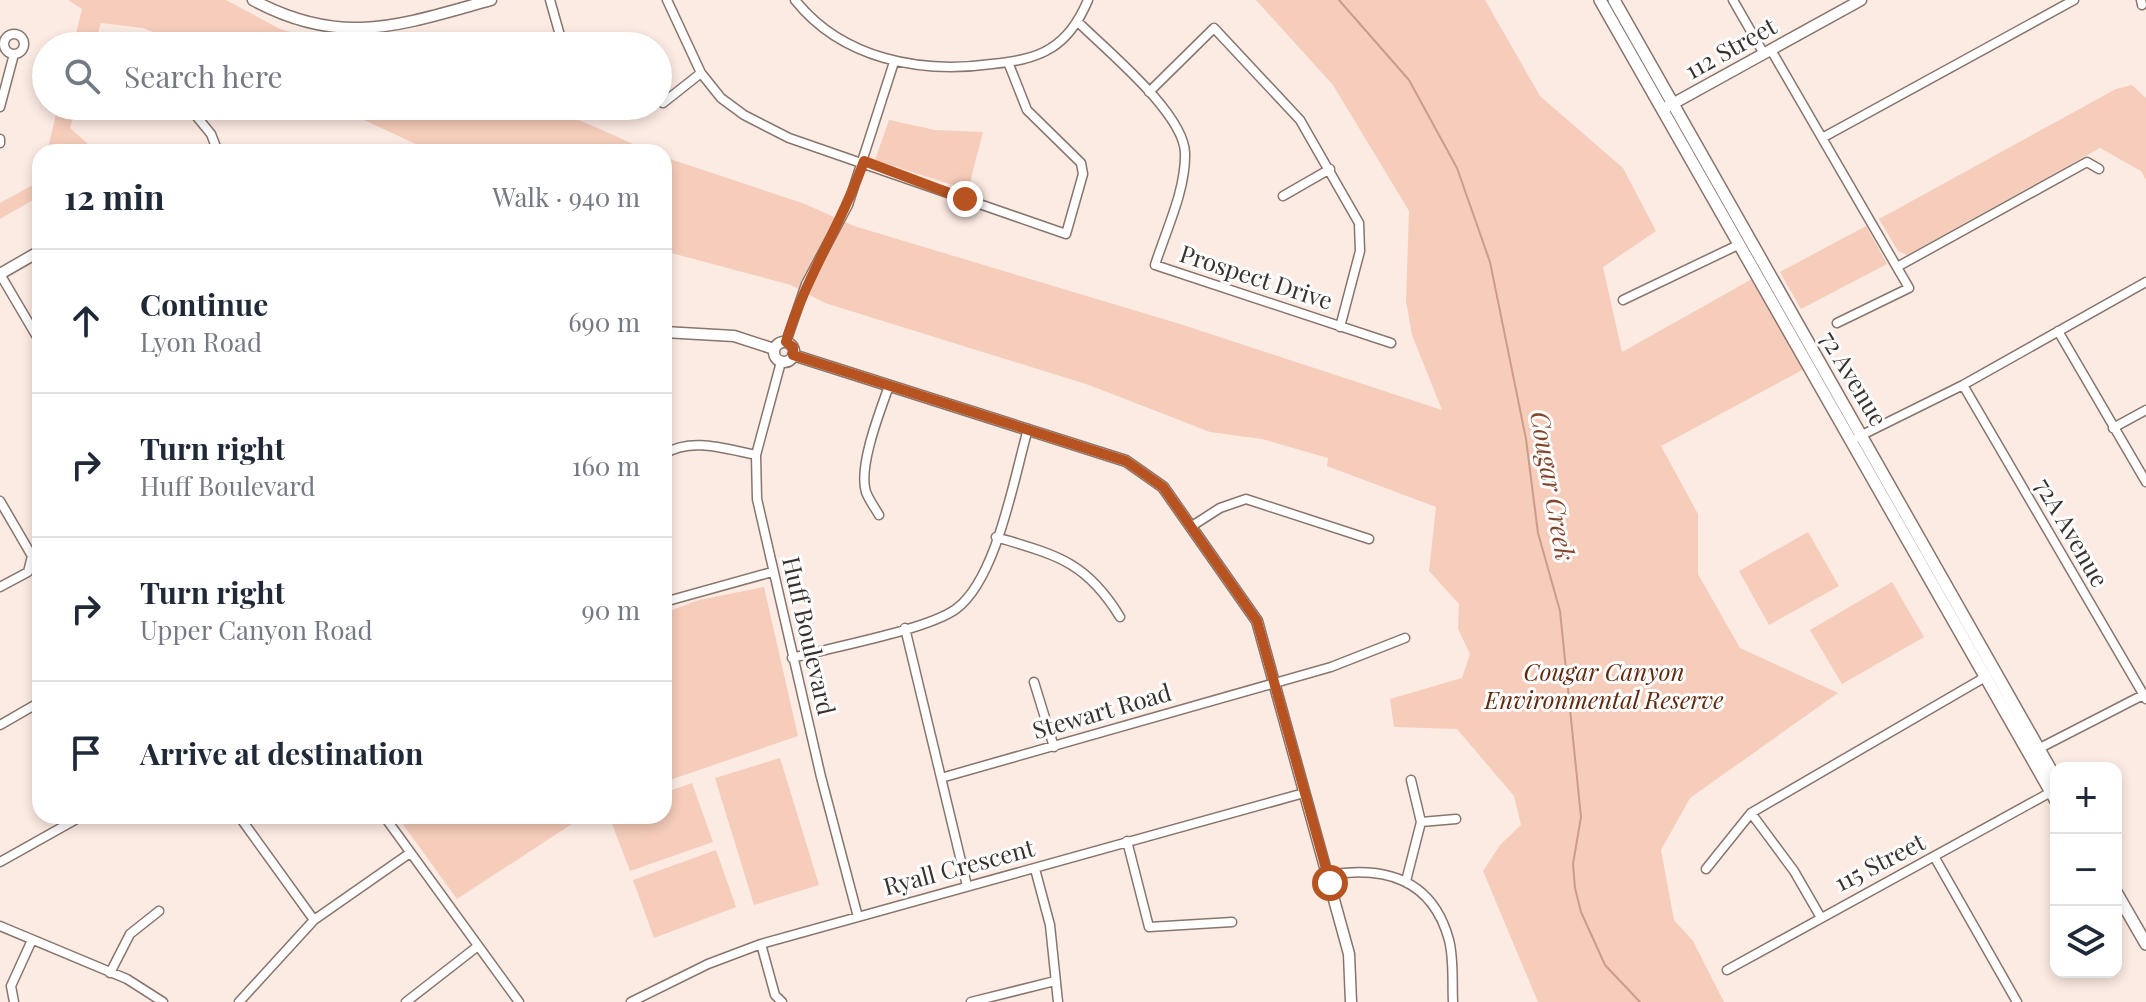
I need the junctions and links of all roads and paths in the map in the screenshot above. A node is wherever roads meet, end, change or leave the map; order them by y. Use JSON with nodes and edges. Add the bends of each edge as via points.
{"nodes":[{"id":1,"x":253,"y":0,"type":"edge"},
{"id":2,"x":491,"y":0,"type":"edge"},
{"id":3,"x":550,"y":0,"type":"edge"},
{"id":4,"x":667,"y":0,"type":"edge"},
{"id":5,"x":795,"y":0,"type":"edge"},
{"id":6,"x":1088,"y":0,"type":"edge"},
{"id":7,"x":1600,"y":0,"type":"edge"},
{"id":8,"x":1614,"y":0,"type":"edge"},
{"id":9,"x":1733,"y":0,"type":"edge"},
{"id":10,"x":1861,"y":0,"type":"edge"},
{"id":11,"x":2074,"y":0,"type":"edge"},
{"id":12,"x":1078,"y":22,"type":"junction"},
{"id":13,"x":559,"y":32,"type":"edge"},
{"id":14,"x":1767,"y":52,"type":"junction"},
{"id":15,"x":14,"y":54,"type":"dead end"},
{"id":16,"x":894,"y":62,"type":"junction"},
{"id":17,"x":1008,"y":62,"type":"junction"},
{"id":18,"x":701,"y":73,"type":"junction"},
{"id":19,"x":1149,"y":92,"type":"junction"},
{"id":20,"x":672,"y":96,"type":"edge"},
{"id":21,"x":0,"y":105,"type":"edge"},
{"id":22,"x":1667,"y":108,"type":"junction"},
{"id":23,"x":200,"y":120,"type":"edge"},
{"id":24,"x":1822,"y":138,"type":"junction"},
{"id":25,"x":215,"y":144,"type":"edge"},
{"id":26,"x":864,"y":161,"type":"junction"},
{"id":27,"x":1330,"y":169,"type":"junction"},
{"id":28,"x":2099,"y":169,"type":"dead end"},
{"id":29,"x":1283,"y":196,"type":"dead end"},
{"id":30,"x":1738,"y":245,"type":"junction"},
{"id":31,"x":32,"y":256,"type":"edge"},
{"id":32,"x":1897,"y":267,"type":"junction"},
{"id":33,"x":0,"y":274,"type":"edge"},
{"id":34,"x":2146,"y":282,"type":"edge"},
{"id":35,"x":1623,"y":300,"type":"dead end"},
{"id":36,"x":1837,"y":323,"type":"dead end"},
{"id":37,"x":1340,"y":327,"type":"junction"},
{"id":38,"x":32,"y":328,"type":"edge"},
{"id":39,"x":2058,"y":331,"type":"junction"},
{"id":40,"x":672,"y":332,"type":"edge"},
{"id":41,"x":786,"y":342,"type":"junction"},
{"id":42,"x":1391,"y":343,"type":"dead end"},
{"id":43,"x":774,"y":349,"type":"junction"},
{"id":44,"x":793,"y":355,"type":"junction"},
{"id":45,"x":781,"y":362,"type":"junction"},
{"id":46,"x":1963,"y":385,"type":"junction"},
{"id":47,"x":889,"y":386,"type":"junction"},
{"id":48,"x":2146,"y":410,"type":"edge"},
{"id":49,"x":2113,"y":428,"type":"junction"},
{"id":50,"x":1028,"y":429,"type":"junction"},
{"id":51,"x":1856,"y":438,"type":"junction"},
{"id":52,"x":672,"y":449,"type":"edge"},
{"id":53,"x":756,"y":455,"type":"junction"},
{"id":54,"x":2146,"y":482,"type":"edge"},
{"id":55,"x":0,"y":501,"type":"edge"},
{"id":56,"x":879,"y":515,"type":"dead end"},
{"id":57,"x":1192,"y":526,"type":"junction"},
{"id":58,"x":996,"y":537,"type":"junction"},
{"id":59,"x":1369,"y":539,"type":"dead end"},
{"id":60,"x":772,"y":572,"type":"junction"},
{"id":61,"x":0,"y":587,"type":"edge"},
{"id":62,"x":672,"y":600,"type":"edge"},
{"id":63,"x":1120,"y":617,"type":"dead end"},
{"id":64,"x":905,"y":628,"type":"junction"},
{"id":65,"x":1405,"y":638,"type":"dead end"},
{"id":66,"x":792,"y":658,"type":"junction"},
{"id":67,"x":1987,"y":676,"type":"junction"},
{"id":68,"x":1034,"y":682,"type":"dead end"},
{"id":69,"x":1274,"y":682,"type":"junction"},
{"id":70,"x":2145,"y":696,"type":"edge"},
{"id":71,"x":32,"y":707,"type":"edge"},
{"id":72,"x":0,"y":725,"type":"edge"},
{"id":73,"x":2022,"y":740,"type":"junction"},
{"id":74,"x":1054,"y":747,"type":"junction"},
{"id":75,"x":2040,"y":751,"type":"junction"},
{"id":76,"x":2050,"y":768,"type":"edge"},
{"id":77,"x":941,"y":778,"type":"junction"},
{"id":78,"x":1411,"y":780,"type":"dead end"},
{"id":79,"x":2050,"y":791,"type":"edge"},
{"id":80,"x":1304,"y":793,"type":"junction"},
{"id":81,"x":2050,"y":798,"type":"edge"},
{"id":82,"x":1751,"y":813,"type":"junction"},
{"id":83,"x":1456,"y":819,"type":"dead end"},
{"id":84,"x":1421,"y":822,"type":"junction"},
{"id":85,"x":68,"y":824,"type":"edge"},
{"id":86,"x":245,"y":824,"type":"edge"},
{"id":87,"x":390,"y":824,"type":"edge"},
{"id":88,"x":1127,"y":841,"type":"junction"},
{"id":89,"x":410,"y":853,"type":"junction"},
{"id":90,"x":1935,"y":858,"type":"junction"},
{"id":91,"x":0,"y":862,"type":"edge"},
{"id":92,"x":1035,"y":869,"type":"junction"},
{"id":93,"x":1706,"y":869,"type":"dead end"},
{"id":94,"x":1328,"y":875,"type":"junction"},
{"id":95,"x":1406,"y":881,"type":"junction"},
{"id":96,"x":967,"y":886,"type":"junction"},
{"id":97,"x":2122,"y":902,"type":"edge"},
{"id":98,"x":159,"y":911,"type":"dead end"},
{"id":99,"x":1820,"y":916,"type":"junction"},
{"id":100,"x":858,"y":917,"type":"junction"},
{"id":101,"x":314,"y":920,"type":"junction"},
{"id":102,"x":1232,"y":922,"type":"dead end"},
{"id":103,"x":0,"y":926,"type":"edge"},
{"id":104,"x":32,"y":940,"type":"junction"},
{"id":105,"x":761,"y":944,"type":"junction"},
{"id":106,"x":2146,"y":944,"type":"edge"},
{"id":107,"x":478,"y":946,"type":"junction"},
{"id":108,"x":1727,"y":970,"type":"dead end"},
{"id":109,"x":110,"y":973,"type":"junction"},
{"id":110,"x":1055,"y":981,"type":"junction"},
{"id":111,"x":14,"y":1002,"type":"edge"},
{"id":112,"x":163,"y":1002,"type":"edge"},
{"id":113,"x":239,"y":1002,"type":"edge"},
{"id":114,"x":406,"y":1002,"type":"edge"},
{"id":115,"x":519,"y":1002,"type":"edge"},
{"id":116,"x":631,"y":1002,"type":"edge"},
{"id":117,"x":782,"y":1002,"type":"edge"},
{"id":118,"x":971,"y":1002,"type":"edge"},
{"id":119,"x":1058,"y":1002,"type":"edge"},
{"id":120,"x":1351,"y":1002,"type":"edge"},
{"id":121,"x":1453,"y":1002,"type":"edge"},
{"id":122,"x":2017,"y":1002,"type":"edge"}],
"edges":[{"from":1,"to":2,"type":"street","via":[[285,16],[352,30],[387,27]]},
{"from":3,"to":13,"type":"street"},
{"from":4,"to":18,"type":"street"},
{"from":5,"to":16,"type":"street","via":[[822,27]]},
{"from":6,"to":12,"type":"street"},
{"from":7,"to":22,"type":"main road","name":"72 Avenue"},
{"from":8,"to":22,"type":"main road","name":"72 Avenue"},
{"from":9,"to":14,"type":"street"},
{"from":10,"to":14,"type":"street","name":"112 Street"},
{"from":11,"to":24,"type":"street"},
{"from":12,"to":17,"type":"street","via":[[1051,48]]},
{"from":12,"to":19,"type":"street","name":"Prospect Drive"},
{"from":14,"to":22,"type":"street","name":"112 Street"},
{"from":14,"to":24,"type":"street"},
{"from":15,"to":21,"type":"street"},
{"from":16,"to":17,"type":"street","via":[[948,68]]},
{"from":16,"to":26,"type":"street"},
{"from":17,"to":26,"type":"street","via":[[1027,110],[1081,163],[1083,174],[1066,234]]},
{"from":18,"to":20,"type":"street"},
{"from":18,"to":26,"type":"street","via":[[721,98],[767,128]]},
{"from":19,"to":27,"type":"street","via":[[1214,28],[1300,120]]},
{"from":19,"to":37,"type":"street","name":"Prospect Drive","via":[[1185,149],[1184,174],[1155,265]]},
{"from":22,"to":30,"type":"main road","name":"72 Avenue"},
{"from":22,"to":51,"type":"main road","name":"72 Avenue"},
{"from":23,"to":25,"type":"street"},
{"from":24,"to":32,"type":"street"},
{"from":26,"to":41,"type":"street","via":[[848,205],[806,284]]},
{"from":27,"to":29,"type":"street"},
{"from":27,"to":37,"type":"street","via":[[1359,226],[1360,251]]},
{"from":28,"to":32,"type":"street","via":[[2087,162]]},
{"from":30,"to":35,"type":"street"},
{"from":30,"to":51,"type":"main road","name":"72 Avenue"},
{"from":31,"to":33,"type":"street"},
{"from":32,"to":36,"type":"street","via":[[1909,288]]},
{"from":33,"to":38,"type":"street"},
{"from":34,"to":39,"type":"street"},
{"from":37,"to":42,"type":"street","name":"Prospect Drive"},
{"from":39,"to":46,"type":"street"},
{"from":39,"to":49,"type":"street"},
{"from":40,"to":43,"type":"street","via":[[734,336]]},
{"from":41,"to":43,"type":"street"},
{"from":41,"to":44,"type":"street"},
{"from":43,"to":45,"type":"street"},
{"from":44,"to":45,"type":"street"},
{"from":44,"to":47,"type":"street"},
{"from":45,"to":53,"type":"street","name":"Huff Boulevard"},
{"from":46,"to":51,"type":"street"},
{"from":46,"to":70,"type":"street","name":"72A Avenue"},
{"from":47,"to":50,"type":"street"},
{"from":47,"to":56,"type":"street","via":[[876,422],[865,490]]},
{"from":48,"to":49,"type":"street"},
{"from":49,"to":54,"type":"street"},
{"from":50,"to":57,"type":"street","via":[[1145,471]]},
{"from":50,"to":58,"type":"street"},
{"from":51,"to":67,"type":"main road","name":"72 Avenue"},
{"from":51,"to":75,"type":"main road","name":"72 Avenue"},
{"from":52,"to":53,"type":"street","via":[[695,444]]},
{"from":53,"to":60,"type":"street","name":"Huff Boulevard","via":[[757,499]]},
{"from":55,"to":61,"type":"street","via":[[32,556],[28,572]]},
{"from":57,"to":59,"type":"street","via":[[1246,499]]},
{"from":57,"to":69,"type":"street","via":[[1257,621]]},
{"from":58,"to":63,"type":"street","via":[[1078,566]]},
{"from":58,"to":64,"type":"street","via":[[989,561],[965,601],[937,620]]},
{"from":60,"to":62,"type":"street"},
{"from":60,"to":66,"type":"street","name":"Huff Boulevard"},
{"from":64,"to":66,"type":"street"},
{"from":64,"to":77,"type":"street"},
{"from":65,"to":69,"type":"street","name":"Stewart Road"},
{"from":66,"to":100,"type":"street","name":"Huff Boulevard"},
{"from":67,"to":73,"type":"main road","name":"72 Avenue"},
{"from":67,"to":82,"type":"street"},
{"from":68,"to":74,"type":"street"},
{"from":69,"to":74,"type":"street","name":"Stewart Road"},
{"from":69,"to":80,"type":"street"},
{"from":70,"to":75,"type":"street"},
{"from":71,"to":72,"type":"street"},
{"from":73,"to":75,"type":"street"},
{"from":73,"to":79,"type":"main road","name":"72 Avenue"},
{"from":74,"to":77,"type":"street","name":"Stewart Road"},
{"from":75,"to":76,"type":"main road","name":"72 Avenue"},
{"from":77,"to":96,"type":"street"},
{"from":78,"to":84,"type":"street"},
{"from":80,"to":88,"type":"street","name":"Ryall Crescent"},
{"from":80,"to":94,"type":"street"},
{"from":81,"to":90,"type":"street","name":"115 Street"},
{"from":82,"to":93,"type":"street"},
{"from":82,"to":99,"type":"street"},
{"from":83,"to":84,"type":"street"},
{"from":84,"to":95,"type":"street"},
{"from":85,"to":91,"type":"street"},
{"from":86,"to":101,"type":"street"},
{"from":87,"to":89,"type":"street"},
{"from":88,"to":92,"type":"street","name":"Ryall Crescent"},
{"from":88,"to":102,"type":"street","via":[[1149,927]]},
{"from":89,"to":101,"type":"street"},
{"from":89,"to":107,"type":"street"},
{"from":90,"to":99,"type":"street","name":"115 Street"},
{"from":90,"to":122,"type":"street"},
{"from":92,"to":96,"type":"street","name":"Ryall Crescent"},
{"from":92,"to":110,"type":"street","via":[[1050,925]]},
{"from":94,"to":95,"type":"street","via":[[1375,872]]},
{"from":94,"to":120,"type":"street","via":[[1349,954]]},
{"from":95,"to":121,"type":"street","via":[[1433,905],[1443,923],[1450,943]]},
{"from":96,"to":100,"type":"street","name":"Ryall Crescent"},
{"from":97,"to":106,"type":"main road"},
{"from":98,"to":109,"type":"street","via":[[130,934]]},
{"from":99,"to":108,"type":"street","name":"115 Street"},
{"from":100,"to":105,"type":"street","name":"Ryall Crescent"},
{"from":101,"to":113,"type":"street"},
{"from":103,"to":104,"type":"street"},
{"from":104,"to":109,"type":"street"},
{"from":104,"to":111,"type":"street","via":[[11,986]]},
{"from":105,"to":116,"type":"street","name":"Ryall Crescent"},
{"from":105,"to":117,"type":"street","via":[[775,995]]},
{"from":107,"to":114,"type":"street"},
{"from":107,"to":115,"type":"street"},
{"from":109,"to":112,"type":"street"},
{"from":110,"to":118,"type":"street"},
{"from":110,"to":119,"type":"street"}]}
